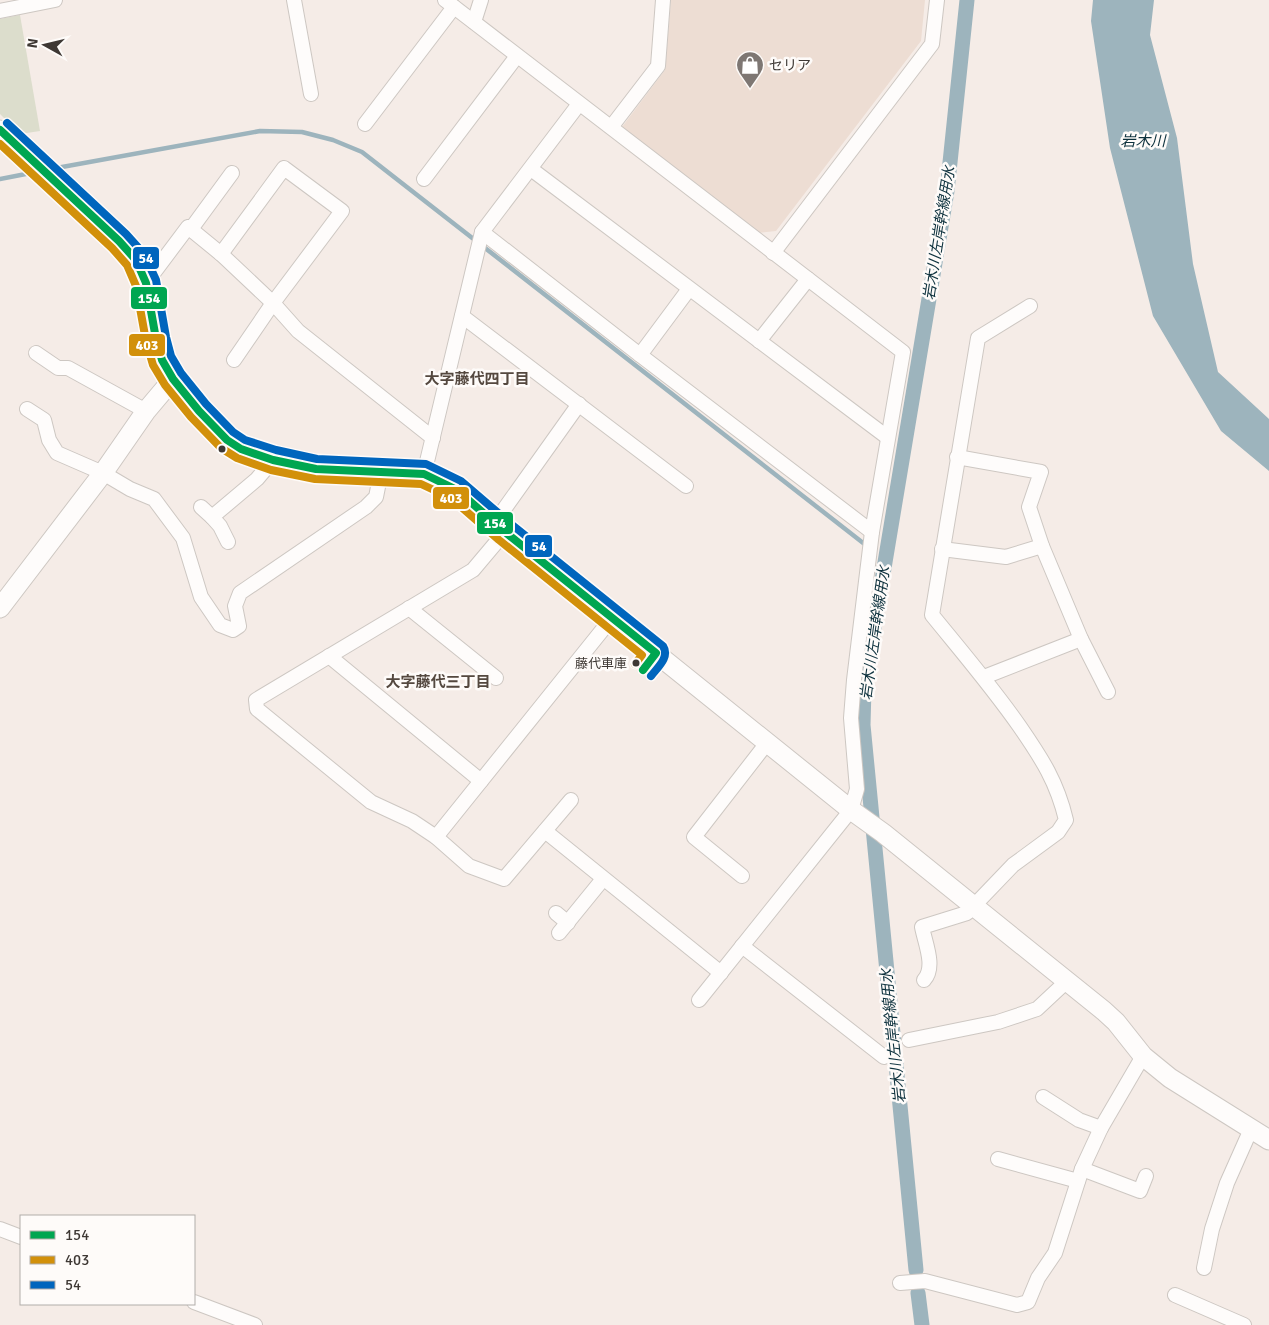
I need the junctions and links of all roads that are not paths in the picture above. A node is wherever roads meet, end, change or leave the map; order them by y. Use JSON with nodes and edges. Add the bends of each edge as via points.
{"nodes":[{"id":1,"x":55,"y":0,"type":"edge"},
{"id":2,"x":294,"y":0,"type":"edge"},
{"id":3,"x":481,"y":0,"type":"edge"},
{"id":4,"x":663,"y":0,"type":"edge"},
{"id":5,"x":937,"y":0,"type":"edge"},
{"id":6,"x":450,"y":3,"type":"edge"},
{"id":7,"x":16,"y":4,"type":"edge"},
{"id":8,"x":0,"y":11,"type":"edge"},
{"id":9,"x":474,"y":22,"type":"junction"},
{"id":10,"x":517,"y":56,"type":"junction"},
{"id":11,"x":311,"y":94,"type":"dead end"},
{"id":12,"x":579,"y":104,"type":"junction"},
{"id":13,"x":615,"y":122,"type":"dead end"},
{"id":14,"x":365,"y":124,"type":"dead end"},
{"id":15,"x":0,"y":130,"type":"edge"},
{"id":16,"x":531,"y":169,"type":"junction"},
{"id":17,"x":232,"y":173,"type":"dead end"},
{"id":18,"x":424,"y":178,"type":"dead end"},
{"id":19,"x":191,"y":230,"type":"junction"},
{"id":20,"x":480,"y":240,"type":"junction"},
{"id":21,"x":774,"y":253,"type":"junction"},
{"id":22,"x":221,"y":254,"type":"junction"},
{"id":23,"x":808,"y":279,"type":"junction"},
{"id":24,"x":146,"y":283,"type":"junction"},
{"id":25,"x":689,"y":289,"type":"junction"},
{"id":26,"x":273,"y":303,"type":"junction"},
{"id":27,"x":1030,"y":306,"type":"dead end"},
{"id":28,"x":462,"y":316,"type":"junction"},
{"id":29,"x":760,"y":340,"type":"junction"},
{"id":30,"x":36,"y":353,"type":"dead end"},
{"id":31,"x":640,"y":355,"type":"junction"},
{"id":32,"x":234,"y":360,"type":"dead end"},
{"id":33,"x":173,"y":379,"type":"junction"},
{"id":34,"x":579,"y":404,"type":"junction"},
{"id":35,"x":26,"y":409,"type":"dead end"},
{"id":36,"x":146,"y":411,"type":"junction"},
{"id":37,"x":888,"y":437,"type":"junction"},
{"id":38,"x":433,"y":438,"type":"junction"},
{"id":39,"x":957,"y":457,"type":"junction"},
{"id":40,"x":274,"y":460,"type":"junction"},
{"id":41,"x":381,"y":472,"type":"junction"},
{"id":42,"x":103,"y":473,"type":"junction"},
{"id":43,"x":424,"y":474,"type":"junction"},
{"id":44,"x":686,"y":486,"type":"dead end"},
{"id":45,"x":500,"y":527,"type":"junction"},
{"id":46,"x":872,"y":532,"type":"junction"},
{"id":47,"x":228,"y":542,"type":"dead end"},
{"id":48,"x":1042,"y":546,"type":"junction"},
{"id":49,"x":942,"y":549,"type":"junction"},
{"id":50,"x":0,"y":608,"type":"edge"},
{"id":51,"x":410,"y":608,"type":"junction"},
{"id":52,"x":612,"y":618,"type":"junction"},
{"id":53,"x":1081,"y":639,"type":"junction"},
{"id":54,"x":329,"y":656,"type":"junction"},
{"id":55,"x":496,"y":678,"type":"dead end"},
{"id":56,"x":984,"y":678,"type":"junction"},
{"id":57,"x":1108,"y":692,"type":"dead end"},
{"id":58,"x":768,"y":743,"type":"junction"},
{"id":59,"x":481,"y":781,"type":"junction"},
{"id":60,"x":571,"y":800,"type":"dead end"},
{"id":61,"x":851,"y":810,"type":"junction"},
{"id":62,"x":545,"y":832,"type":"junction"},
{"id":63,"x":436,"y":837,"type":"junction"},
{"id":64,"x":742,"y":876,"type":"dead end"},
{"id":65,"x":603,"y":879,"type":"junction"},
{"id":66,"x":974,"y":907,"type":"junction"},
{"id":67,"x":556,"y":913,"type":"dead end"},
{"id":68,"x":742,"y":946,"type":"junction"},
{"id":69,"x":721,"y":973,"type":"junction"},
{"id":70,"x":924,"y":980,"type":"dead end"},
{"id":71,"x":1067,"y":981,"type":"junction"},
{"id":72,"x":699,"y":1000,"type":"dead end"},
{"id":73,"x":909,"y":1040,"type":"dead end"},
{"id":74,"x":1143,"y":1056,"type":"junction"},
{"id":75,"x":884,"y":1057,"type":"dead end"},
{"id":76,"x":1043,"y":1097,"type":"dead end"},
{"id":77,"x":1101,"y":1128,"type":"junction"},
{"id":78,"x":1251,"y":1129,"type":"junction"},
{"id":79,"x":1269,"y":1140,"type":"edge"},
{"id":80,"x":998,"y":1159,"type":"dead end"},
{"id":81,"x":1080,"y":1175,"type":"junction"},
{"id":82,"x":1146,"y":1176,"type":"dead end"},
{"id":83,"x":0,"y":1229,"type":"edge"},
{"id":84,"x":20,"y":1237,"type":"edge"},
{"id":85,"x":1204,"y":1268,"type":"dead end"},
{"id":86,"x":900,"y":1283,"type":"dead end"},
{"id":87,"x":1175,"y":1295,"type":"dead end"},
{"id":88,"x":195,"y":1302,"type":"edge"},
{"id":89,"x":254,"y":1325,"type":"edge"},
{"id":90,"x":1244,"y":1325,"type":"edge"}],
"edges":[{"from":1,"to":7,"type":"street"},
{"from":2,"to":11,"type":"street"},
{"from":3,"to":9,"type":"street"},
{"from":4,"to":13,"type":"street","via":[[658,66]]},
{"from":5,"to":21,"type":"street","via":[[932,44]]},
{"from":6,"to":9,"type":"street"},
{"from":6,"to":14,"type":"street"},
{"from":7,"to":8,"type":"street"},
{"from":9,"to":10,"type":"street"},
{"from":10,"to":12,"type":"street"},
{"from":10,"to":18,"type":"street"},
{"from":12,"to":16,"type":"street"},
{"from":12,"to":21,"type":"street"},
{"from":15,"to":24,"type":"street","via":[[119,241],[136,260]]},
{"from":16,"to":20,"type":"street"},
{"from":16,"to":25,"type":"street"},
{"from":17,"to":19,"type":"street"},
{"from":19,"to":22,"type":"street"},
{"from":19,"to":24,"type":"street","via":[[188,228]]},
{"from":20,"to":28,"type":"street"},
{"from":20,"to":31,"type":"street"},
{"from":21,"to":23,"type":"street"},
{"from":22,"to":26,"type":"street"},
{"from":22,"to":26,"type":"street","via":[[284,168],[342,211]]},
{"from":23,"to":29,"type":"street"},
{"from":23,"to":37,"type":"street","via":[[903,352]]},
{"from":24,"to":33,"type":"street","via":[[156,339],[162,360]]},
{"from":25,"to":29,"type":"street"},
{"from":25,"to":31,"type":"street"},
{"from":26,"to":32,"type":"street"},
{"from":26,"to":38,"type":"street","via":[[298,331]]},
{"from":27,"to":39,"type":"street","via":[[978,338]]},
{"from":28,"to":34,"type":"street"},
{"from":28,"to":38,"type":"street"},
{"from":29,"to":37,"type":"street"},
{"from":30,"to":36,"type":"street","via":[[58,368],[68,368]]},
{"from":31,"to":46,"type":"street"},
{"from":33,"to":36,"type":"street"},
{"from":33,"to":40,"type":"street","via":[[227,440],[241,449]]},
{"from":34,"to":44,"type":"street"},
{"from":34,"to":45,"type":"street"},
{"from":35,"to":42,"type":"street","via":[[44,420],[49,440],[58,453]]},
{"from":36,"to":42,"type":"street"},
{"from":37,"to":46,"type":"street"},
{"from":38,"to":43,"type":"street"},
{"from":39,"to":48,"type":"street","via":[[1041,472],[1029,507]]},
{"from":39,"to":49,"type":"street"},
{"from":40,"to":41,"type":"street","via":[[316,469]]},
{"from":40,"to":47,"type":"street","via":[[257,479],[206,512],[220,526]]},
{"from":41,"to":42,"type":"street","via":[[376,496],[366,507],[240,593],[235,606],[240,626],[233,630],[220,625],[201,598],[183,538],[154,499]]},
{"from":41,"to":43,"type":"street"},
{"from":42,"to":50,"type":"street"},
{"from":43,"to":45,"type":"street","via":[[457,490]]},
{"from":45,"to":51,"type":"street","via":[[473,570]]},
{"from":45,"to":52,"type":"street"},
{"from":46,"to":61,"type":"street","via":[[853,689],[851,718],[857,789]]},
{"from":48,"to":49,"type":"street","via":[[1006,558]]},
{"from":48,"to":53,"type":"street"},
{"from":49,"to":56,"type":"street","via":[[932,615]]},
{"from":51,"to":54,"type":"street"},
{"from":51,"to":55,"type":"street"},
{"from":52,"to":58,"type":"street"},
{"from":52,"to":59,"type":"street"},
{"from":53,"to":56,"type":"street"},
{"from":53,"to":57,"type":"street"},
{"from":54,"to":59,"type":"street"},
{"from":54,"to":63,"type":"street","via":[[256,700],[257,709],[371,802],[412,821]]},
{"from":56,"to":66,"type":"street","via":[[1046,765],[1061,798],[1066,820],[1058,832],[1013,865]]},
{"from":58,"to":61,"type":"street"},
{"from":58,"to":64,"type":"street","via":[[694,837]]},
{"from":59,"to":63,"type":"street"},
{"from":60,"to":62,"type":"street"},
{"from":61,"to":66,"type":"street"},
{"from":61,"to":68,"type":"street"},
{"from":62,"to":63,"type":"street","via":[[504,879],[469,866]]},
{"from":62,"to":65,"type":"street"},
{"from":65,"to":67,"type":"street","via":[[563,928]]},
{"from":65,"to":69,"type":"street"},
{"from":66,"to":70,"type":"street","via":[[967,913],[922,927],[931,967]]},
{"from":66,"to":71,"type":"street"},
{"from":68,"to":69,"type":"street"},
{"from":68,"to":75,"type":"street"},
{"from":69,"to":72,"type":"street"},
{"from":71,"to":73,"type":"street","via":[[1037,1009],[998,1022]]},
{"from":71,"to":74,"type":"street","via":[[1116,1022]]},
{"from":74,"to":77,"type":"street"},
{"from":74,"to":78,"type":"street","via":[[1170,1078]]},
{"from":76,"to":77,"type":"street","via":[[1079,1120]]},
{"from":77,"to":81,"type":"street"},
{"from":78,"to":79,"type":"street"},
{"from":78,"to":85,"type":"street","via":[[1224,1192]]},
{"from":80,"to":81,"type":"street"},
{"from":81,"to":82,"type":"street","via":[[1140,1191]]},
{"from":81,"to":86,"type":"street","via":[[1055,1253],[1038,1278],[1028,1302],[1017,1305],[925,1280]]},
{"from":83,"to":84,"type":"street"},
{"from":87,"to":90,"type":"street"},
{"from":88,"to":89,"type":"street"}]}
